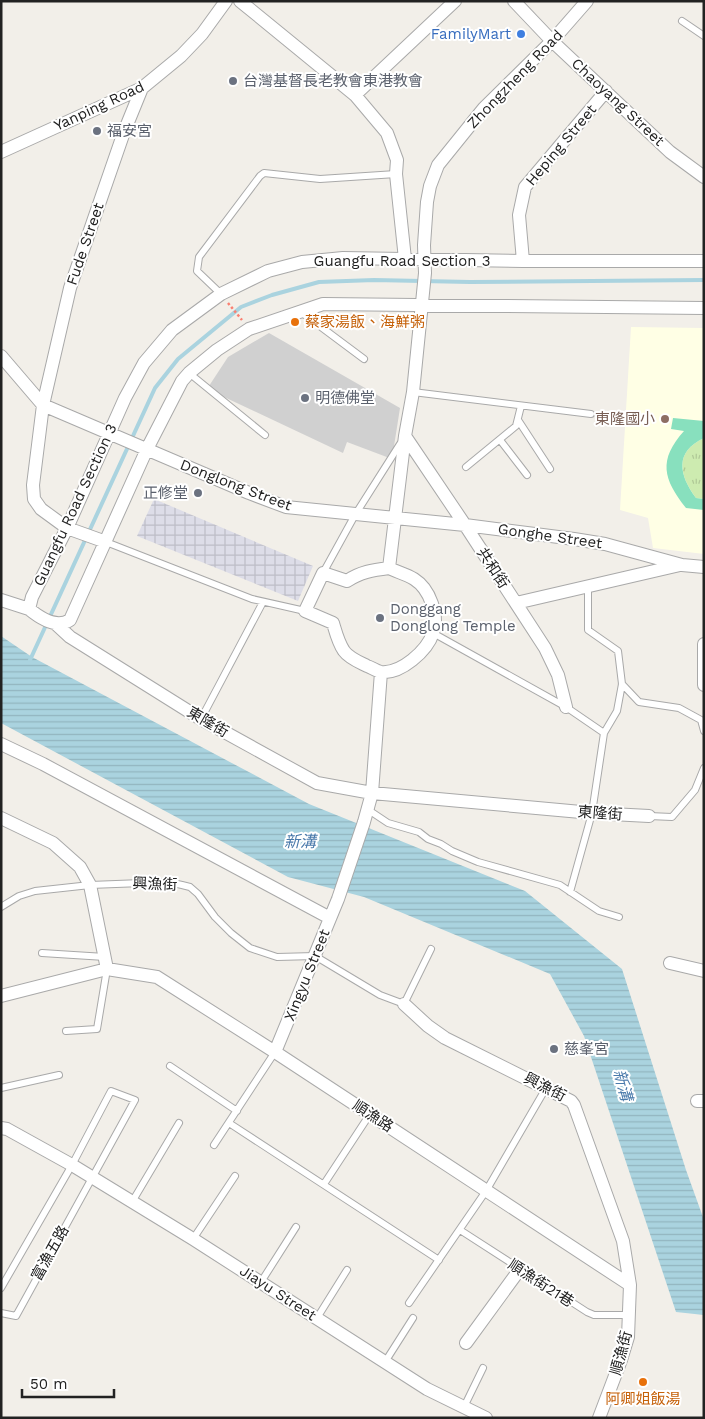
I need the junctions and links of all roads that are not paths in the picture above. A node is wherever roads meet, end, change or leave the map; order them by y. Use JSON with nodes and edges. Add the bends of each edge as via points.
{"nodes":[{"id":1,"x":226,"y":1,"type":"edge"},
{"id":2,"x":240,"y":1,"type":"edge"},
{"id":3,"x":455,"y":1,"type":"edge"},
{"id":4,"x":514,"y":1,"type":"edge"},
{"id":5,"x":587,"y":1,"type":"edge"},
{"id":6,"x":682,"y":21,"type":"dead end"},
{"id":7,"x":704,"y":36,"type":"edge"},
{"id":8,"x":552,"y":41,"type":"junction"},
{"id":9,"x":142,"y":88,"type":"junction"},
{"id":10,"x":606,"y":92,"type":"junction"},
{"id":11,"x":355,"y":95,"type":"junction"},
{"id":12,"x":1,"y":152,"type":"edge"},
{"id":13,"x":396,"y":174,"type":"junction"},
{"id":14,"x":704,"y":177,"type":"edge"},
{"id":15,"x":405,"y":259,"type":"junction"},
{"id":16,"x":425,"y":259,"type":"junction"},
{"id":17,"x":523,"y":261,"type":"junction"},
{"id":18,"x":704,"y":261,"type":"edge"},
{"id":19,"x":221,"y":294,"type":"junction"},
{"id":20,"x":421,"y":305,"type":"junction"},
{"id":21,"x":704,"y":308,"type":"edge"},
{"id":22,"x":300,"y":311,"type":"junction"},
{"id":23,"x":1,"y":356,"type":"edge"},
{"id":24,"x":364,"y":359,"type":"dead end"},
{"id":25,"x":189,"y":374,"type":"junction"},
{"id":26,"x":413,"y":392,"type":"junction"},
{"id":27,"x":43,"y":405,"type":"junction"},
{"id":28,"x":521,"y":406,"type":"junction"},
{"id":29,"x":591,"y":414,"type":"dead end"},
{"id":30,"x":518,"y":420,"type":"junction"},
{"id":31,"x":265,"y":435,"type":"dead end"},
{"id":32,"x":114,"y":436,"type":"junction"},
{"id":33,"x":405,"y":436,"type":"junction"},
{"id":34,"x":500,"y":440,"type":"junction"},
{"id":35,"x":144,"y":447,"type":"junction"},
{"id":36,"x":466,"y":467,"type":"dead end"},
{"id":37,"x":550,"y":469,"type":"dead end"},
{"id":38,"x":527,"y":475,"type":"dead end"},
{"id":39,"x":355,"y":515,"type":"junction"},
{"id":40,"x":394,"y":519,"type":"junction"},
{"id":41,"x":465,"y":525,"type":"junction"},
{"id":42,"x":67,"y":528,"type":"junction"},
{"id":43,"x":106,"y":542,"type":"junction"},
{"id":44,"x":682,"y":565,"type":"junction"},
{"id":45,"x":704,"y":567,"type":"edge"},
{"id":46,"x":389,"y":568,"type":"junction"},
{"id":47,"x":323,"y":573,"type":"junction"},
{"id":48,"x":588,"y":586,"type":"junction"},
{"id":49,"x":1,"y":600,"type":"edge"},
{"id":50,"x":263,"y":602,"type":"junction"},
{"id":51,"x":516,"y":603,"type":"junction"},
{"id":52,"x":32,"y":612,"type":"junction"},
{"id":53,"x":305,"y":612,"type":"junction"},
{"id":54,"x":57,"y":625,"type":"junction"},
{"id":55,"x":434,"y":633,"type":"junction"},
{"id":56,"x":704,"y":644,"type":"edge"},
{"id":57,"x":381,"y":672,"type":"junction"},
{"id":58,"x":622,"y":684,"type":"junction"},
{"id":59,"x":704,"y":685,"type":"edge"},
{"id":60,"x":566,"y":707,"type":"junction"},
{"id":61,"x":201,"y":719,"type":"junction"},
{"id":62,"x":704,"y":730,"type":"edge"},
{"id":63,"x":604,"y":733,"type":"junction"},
{"id":64,"x":1,"y":744,"type":"edge"},
{"id":65,"x":704,"y":768,"type":"edge"},
{"id":66,"x":372,"y":793,"type":"junction"},
{"id":67,"x":592,"y":813,"type":"junction"},
{"id":68,"x":366,"y":816,"type":"junction"},
{"id":69,"x":649,"y":816,"type":"joint"},
{"id":70,"x":1,"y":818,"type":"edge"},
{"id":71,"x":90,"y":884,"type":"junction"},
{"id":72,"x":570,"y":892,"type":"junction"},
{"id":73,"x":1,"y":907,"type":"edge"},
{"id":74,"x":619,"y":917,"type":"dead end"},
{"id":75,"x":330,"y":918,"type":"junction"},
{"id":76,"x":431,"y":949,"type":"dead end"},
{"id":77,"x":42,"y":953,"type":"dead end"},
{"id":78,"x":314,"y":956,"type":"junction"},
{"id":79,"x":106,"y":963,"type":"junction"},
{"id":80,"x":670,"y":963,"type":"dead end"},
{"id":81,"x":704,"y":971,"type":"edge"},
{"id":82,"x":1,"y":996,"type":"edge"},
{"id":83,"x":404,"y":1004,"type":"junction"},
{"id":84,"x":66,"y":1031,"type":"dead end"},
{"id":85,"x":275,"y":1052,"type":"junction"},
{"id":86,"x":170,"y":1066,"type":"dead end"},
{"id":87,"x":59,"y":1075,"type":"dead end"},
{"id":88,"x":1,"y":1088,"type":"edge"},
{"id":89,"x":546,"y":1088,"type":"junction"},
{"id":90,"x":236,"y":1111,"type":"junction"},
{"id":91,"x":370,"y":1114,"type":"junction"},
{"id":92,"x":179,"y":1123,"type":"dead end"},
{"id":93,"x":229,"y":1123,"type":"junction"},
{"id":94,"x":1,"y":1128,"type":"edge"},
{"id":95,"x":214,"y":1145,"type":"dead end"},
{"id":96,"x":72,"y":1165,"type":"junction"},
{"id":97,"x":234,"y":1176,"type":"dead end"},
{"id":98,"x":92,"y":1178,"type":"junction"},
{"id":99,"x":324,"y":1184,"type":"junction"},
{"id":100,"x":486,"y":1191,"type":"junction"},
{"id":101,"x":132,"y":1202,"type":"junction"},
{"id":102,"x":296,"y":1227,"type":"dead end"},
{"id":103,"x":460,"y":1230,"type":"junction"},
{"id":104,"x":193,"y":1239,"type":"junction"},
{"id":105,"x":439,"y":1260,"type":"junction"},
{"id":106,"x":520,"y":1269,"type":"junction"},
{"id":107,"x":347,"y":1270,"type":"dead end"},
{"id":108,"x":261,"y":1282,"type":"junction"},
{"id":109,"x":630,"y":1285,"type":"junction"},
{"id":110,"x":1,"y":1288,"type":"edge"},
{"id":111,"x":409,"y":1303,"type":"dead end"},
{"id":112,"x":1,"y":1313,"type":"edge"},
{"id":113,"x":629,"y":1315,"type":"junction"},
{"id":114,"x":317,"y":1318,"type":"junction"},
{"id":115,"x":413,"y":1318,"type":"dead end"},
{"id":116,"x":466,"y":1343,"type":"dead end"},
{"id":117,"x":385,"y":1362,"type":"junction"},
{"id":118,"x":482,"y":1368,"type":"dead end"},
{"id":119,"x":464,"y":1407,"type":"junction"},
{"id":120,"x":486,"y":1418,"type":"edge"},
{"id":121,"x":599,"y":1418,"type":"edge"}],
"edges":[{"from":1,"to":9,"type":"street","name":"Yanping Road","via":[[181,56]]},
{"from":2,"to":11,"type":"street"},
{"from":3,"to":11,"type":"street"},
{"from":4,"to":8,"type":"street","name":"Chaoyang Street"},
{"from":5,"to":8,"type":"street","name":"Zhongzheng Road"},
{"from":6,"to":7,"type":"lane"},
{"from":8,"to":10,"type":"street","name":"Chaoyang Street"},
{"from":8,"to":16,"type":"street","name":"Zhongzheng Road","via":[[484,108],[438,165],[427,202]]},
{"from":9,"to":12,"type":"street","name":"Yanping Road"},
{"from":9,"to":27,"type":"street","name":"Fude Street","via":[[70,288]]},
{"from":10,"to":14,"type":"street","name":"Chaoyang Street","via":[[670,152]]},
{"from":10,"to":17,"type":"street","name":"Heping Street","via":[[525,187],[519,215]]},
{"from":11,"to":13,"type":"street","via":[[387,133],[397,160]]},
{"from":13,"to":15,"type":"street"},
{"from":13,"to":19,"type":"lane","via":[[320,179],[264,173],[199,257],[197,270]]},
{"from":15,"to":16,"type":"street","name":"Guangfu Road Section 3"},
{"from":15,"to":19,"type":"street","name":"Guangfu Road Section 3","via":[[343,258],[302,262],[268,271]]},
{"from":16,"to":17,"type":"street","name":"Guangfu Road Section 3"},
{"from":16,"to":20,"type":"street","name":"Zhongzheng Road"},
{"from":17,"to":18,"type":"street","name":"Guangfu Road Section 3"},
{"from":19,"to":32,"type":"street","name":"Guangfu Road Section 3","via":[[172,330],[144,363],[125,398]]},
{"from":20,"to":21,"type":"street"},
{"from":20,"to":22,"type":"street","via":[[323,304]]},
{"from":20,"to":26,"type":"street"},
{"from":22,"to":24,"type":"lane"},
{"from":22,"to":25,"type":"street","via":[[249,329]]},
{"from":23,"to":27,"type":"street"},
{"from":25,"to":31,"type":"lane"},
{"from":25,"to":35,"type":"street"},
{"from":26,"to":28,"type":"lane"},
{"from":26,"to":33,"type":"street"},
{"from":27,"to":32,"type":"street"},
{"from":27,"to":42,"type":"street","name":"Fude Street","via":[[34,499],[41,509]]},
{"from":28,"to":29,"type":"lane"},
{"from":28,"to":30,"type":"lane"},
{"from":30,"to":34,"type":"lane","via":[[516,426]]},
{"from":30,"to":37,"type":"lane"},
{"from":32,"to":35,"type":"street","name":"Donglong Street"},
{"from":32,"to":42,"type":"street","name":"Guangfu Road Section 3"},
{"from":33,"to":39,"type":"lane"},
{"from":33,"to":40,"type":"street"},
{"from":33,"to":41,"type":"street","name":"共和街"},
{"from":34,"to":36,"type":"lane"},
{"from":34,"to":38,"type":"lane"},
{"from":35,"to":39,"type":"street","name":"Donglong Street","via":[[286,507]]},
{"from":35,"to":43,"type":"street"},
{"from":39,"to":40,"type":"street","name":"Donglong Street"},
{"from":39,"to":47,"type":"lane"},
{"from":40,"to":41,"type":"street","name":"Gonghe Street"},
{"from":40,"to":46,"type":"street"},
{"from":41,"to":44,"type":"street","name":"Gonghe Street","via":[[605,544]]},
{"from":41,"to":51,"type":"street","name":"共和街"},
{"from":42,"to":43,"type":"street"},
{"from":42,"to":52,"type":"street","name":"Guangfu Road Section 3","via":[[32,597]]},
{"from":43,"to":50,"type":"lane"},
{"from":43,"to":54,"type":"street","via":[[70,620]]},
{"from":44,"to":45,"type":"street","name":"Gonghe Street"},
{"from":44,"to":48,"type":"street"},
{"from":46,"to":47,"type":"street","via":[[371,570],[347,581]]},
{"from":46,"to":55,"type":"street","via":[[415,579],[429,596],[435,614]]},
{"from":47,"to":53,"type":"street"},
{"from":48,"to":51,"type":"street"},
{"from":48,"to":58,"type":"lane","via":[[588,630],[618,651]]},
{"from":49,"to":52,"type":"street","name":"東隆街"},
{"from":50,"to":53,"type":"lane"},
{"from":50,"to":61,"type":"lane"},
{"from":51,"to":60,"type":"street","name":"共和街","via":[[558,675]]},
{"from":52,"to":54,"type":"street","name":"東隆街"},
{"from":53,"to":57,"type":"street","via":[[332,624],[345,653]]},
{"from":54,"to":61,"type":"street","name":"東隆街","via":[[70,637]]},
{"from":55,"to":57,"type":"street","via":[[412,661]]},
{"from":55,"to":60,"type":"lane"},
{"from":56,"to":59,"type":"street"},
{"from":57,"to":66,"type":"street"},
{"from":58,"to":62,"type":"lane","via":[[639,702],[679,708],[701,720]]},
{"from":58,"to":63,"type":"lane","via":[[616,711]]},
{"from":60,"to":63,"type":"lane"},
{"from":61,"to":66,"type":"street","name":"東隆街","via":[[317,783]]},
{"from":63,"to":67,"type":"lane"},
{"from":64,"to":75,"type":"street"},
{"from":65,"to":69,"type":"lane","via":[[695,790],[672,817]]},
{"from":66,"to":67,"type":"street","name":"東隆街"},
{"from":66,"to":68,"type":"street","name":"Xingyu Street"},
{"from":67,"to":69,"type":"street","name":"東隆街"},
{"from":67,"to":72,"type":"lane"},
{"from":68,"to":72,"type":"lane","via":[[419,832],[478,862],[560,884]]},
{"from":68,"to":75,"type":"street","name":"Xingyu Street"},
{"from":70,"to":71,"type":"street","via":[[53,843],[80,867]]},
{"from":71,"to":73,"type":"lane","name":"興漁街","via":[[35,891]]},
{"from":71,"to":78,"type":"lane","name":"興漁街","via":[[168,882],[190,887],[250,948],[277,957]]},
{"from":71,"to":79,"type":"street"},
{"from":72,"to":74,"type":"lane","via":[[599,912]]},
{"from":75,"to":78,"type":"street","name":"Xingyu Street"},
{"from":76,"to":83,"type":"lane"},
{"from":77,"to":79,"type":"lane"},
{"from":78,"to":83,"type":"lane","via":[[380,995]]},
{"from":78,"to":85,"type":"street","name":"Xingyu Street"},
{"from":79,"to":82,"type":"street"},
{"from":79,"to":84,"type":"lane","via":[[97,1030]]},
{"from":79,"to":85,"type":"street","name":"順漁路","via":[[157,977]]},
{"from":80,"to":81,"type":"street"},
{"from":83,"to":89,"type":"street","name":"興漁街","via":[[446,1038]]},
{"from":85,"to":90,"type":"lane"},
{"from":85,"to":91,"type":"street","name":"順漁路"},
{"from":86,"to":90,"type":"lane"},
{"from":87,"to":88,"type":"lane"},
{"from":89,"to":100,"type":"lane"},
{"from":89,"to":109,"type":"street","name":"興漁街","via":[[571,1100],[574,1105],[623,1241]]},
{"from":90,"to":93,"type":"lane"},
{"from":91,"to":99,"type":"lane"},
{"from":91,"to":100,"type":"street","name":"順漁路"},
{"from":92,"to":101,"type":"lane"},
{"from":93,"to":95,"type":"lane"},
{"from":93,"to":99,"type":"lane"},
{"from":94,"to":96,"type":"street","name":"Jiayu Street"},
{"from":96,"to":98,"type":"street","name":"Jiayu Street"},
{"from":96,"to":98,"type":"lane","via":[[111,1091],[135,1100]]},
{"from":96,"to":110,"type":"lane"},
{"from":97,"to":104,"type":"lane"},
{"from":98,"to":101,"type":"street","name":"Jiayu Street"},
{"from":98,"to":112,"type":"lane","name":"富漁五路","via":[[16,1316]]},
{"from":99,"to":105,"type":"lane"},
{"from":100,"to":103,"type":"lane"},
{"from":100,"to":109,"type":"street","name":"順漁路"},
{"from":101,"to":104,"type":"street","name":"Jiayu Street"},
{"from":102,"to":108,"type":"lane"},
{"from":103,"to":105,"type":"lane"},
{"from":103,"to":106,"type":"lane","name":"順漁街21巷"},
{"from":104,"to":108,"type":"street","name":"Jiayu Street"},
{"from":105,"to":111,"type":"lane"},
{"from":106,"to":113,"type":"lane","name":"順漁街21巷","via":[[594,1315]]},
{"from":106,"to":116,"type":"street"},
{"from":107,"to":114,"type":"lane"},
{"from":108,"to":114,"type":"street","name":"Jiayu Street"},
{"from":109,"to":113,"type":"street","name":"順漁街"},
{"from":113,"to":121,"type":"street","name":"順漁街","via":[[628,1337]]},
{"from":114,"to":117,"type":"street","name":"Jiayu Street"},
{"from":115,"to":117,"type":"lane"},
{"from":117,"to":119,"type":"street","name":"Jiayu Street","via":[[427,1389]]},
{"from":118,"to":119,"type":"lane"},
{"from":119,"to":120,"type":"street","name":"Jiayu Street"}]}
